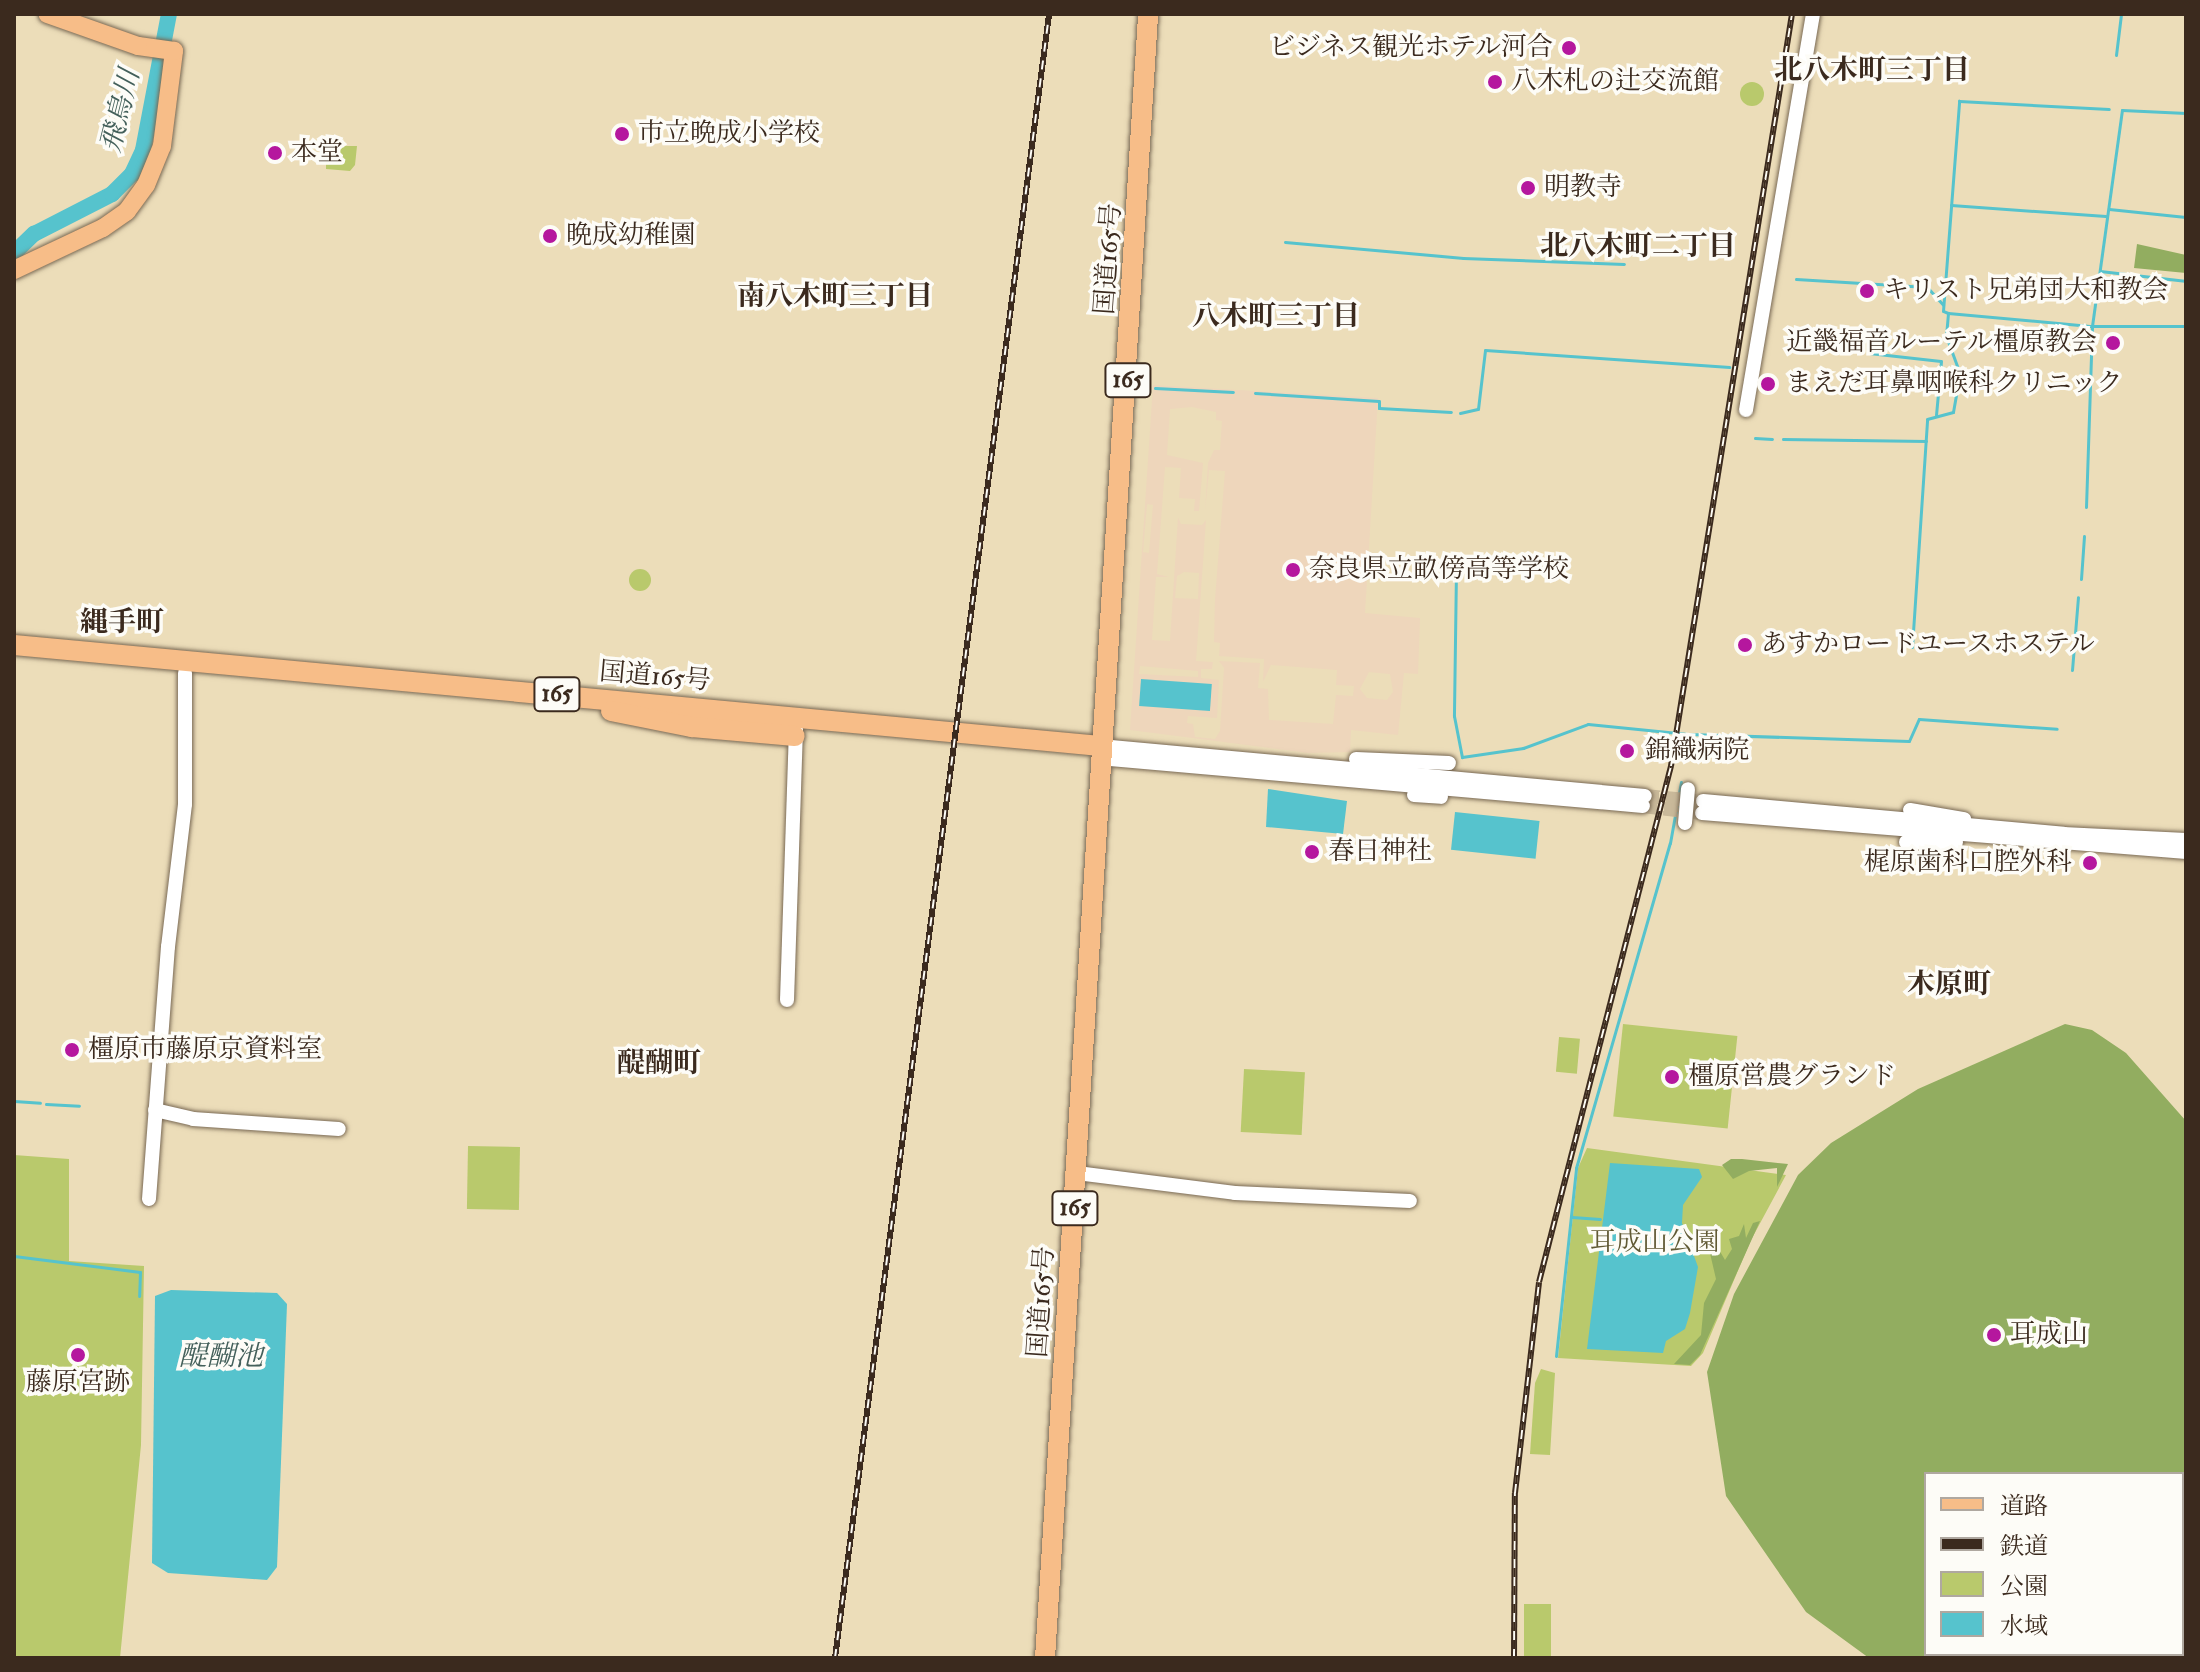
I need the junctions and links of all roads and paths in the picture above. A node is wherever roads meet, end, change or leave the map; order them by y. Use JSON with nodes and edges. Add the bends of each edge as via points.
{"nodes":[{"id":1,"x":47,"y":14,"type":"edge"},
{"id":2,"x":1148,"y":14,"type":"edge"},
{"id":3,"x":1813,"y":14,"type":"edge"},
{"id":4,"x":14,"y":270,"type":"edge"},
{"id":5,"x":1746,"y":410,"type":"dead end"},
{"id":6,"x":14,"y":645,"type":"edge"},
{"id":7,"x":14,"y":656,"type":"edge"},
{"id":8,"x":185,"y":673,"type":"junction"},
{"id":9,"x":652,"y":702,"type":"junction"},
{"id":10,"x":796,"y":724,"type":"junction"},
{"id":11,"x":1099,"y":752,"type":"junction"},
{"id":12,"x":1308,"y":763,"type":"junction"},
{"id":13,"x":1449,"y":763,"type":"dead end"},
{"id":14,"x":1294,"y":773,"type":"junction"},
{"id":15,"x":1688,"y":789,"type":"dead end"},
{"id":16,"x":1441,"y":797,"type":"dead end"},
{"id":17,"x":1702,"y":807,"type":"tunnel mouth"},
{"id":18,"x":1910,"y":810,"type":"dead end"},
{"id":19,"x":1685,"y":823,"type":"dead end"},
{"id":20,"x":2000,"y":834,"type":"junction"},
{"id":21,"x":2186,"y":840,"type":"edge"},
{"id":22,"x":1906,"y":842,"type":"dead end"},
{"id":23,"x":2186,"y":852,"type":"edge"},
{"id":24,"x":787,"y":1000,"type":"dead end"},
{"id":25,"x":155,"y":1110,"type":"junction"},
{"id":26,"x":339,"y":1129,"type":"dead end"},
{"id":27,"x":1077,"y":1173,"type":"junction"},
{"id":28,"x":149,"y":1199,"type":"dead end"},
{"id":29,"x":1410,"y":1201,"type":"dead end"},
{"id":30,"x":1045,"y":1658,"type":"edge"}],
"edges":[{"from":1,"to":4,"type":"main road","via":[[174,51],[161,155],[137,199],[111,223]]},
{"from":2,"to":11,"type":"highway","name":"国道165号","number":"165","via":[[1128,379]]},
{"from":3,"to":5,"type":"street"},
{"from":6,"to":9,"type":"highway","name":"国道165号","number":"165"},
{"from":7,"to":8,"type":"highway","name":"国道165号","number":"165"},
{"from":8,"to":10,"type":"highway","name":"国道165号","number":"165"},
{"from":8,"to":25,"type":"street","via":[[185,804]]},
{"from":9,"to":10,"type":"highway"},
{"from":9,"to":11,"type":"highway","name":"国道165号","number":"165"},
{"from":10,"to":11,"type":"highway","name":"国道165号","number":"165"},
{"from":10,"to":24,"type":"street"},
{"from":11,"to":12,"type":"street"},
{"from":11,"to":14,"type":"street"},
{"from":11,"to":27,"type":"highway","name":"国道165号","number":"165","via":[[1100,831]]},
{"from":12,"to":13,"type":"street","via":[[1376,758]]},
{"from":12,"to":14,"type":"street","via":[[1644,801]]},
{"from":14,"to":16,"type":"street","via":[[1365,790]]},
{"from":15,"to":19,"type":"street","bridge":true},
{"from":17,"to":20,"type":"street"},
{"from":18,"to":20,"type":"street"},
{"from":20,"to":21,"type":"street"},
{"from":20,"to":22,"type":"street"},
{"from":20,"to":23,"type":"street"},
{"from":25,"to":26,"type":"street","via":[[193,1119]]},
{"from":25,"to":28,"type":"street"},
{"from":27,"to":29,"type":"street","via":[[1235,1193]]},
{"from":27,"to":30,"type":"highway","name":"国道165号","number":"165"}]}
